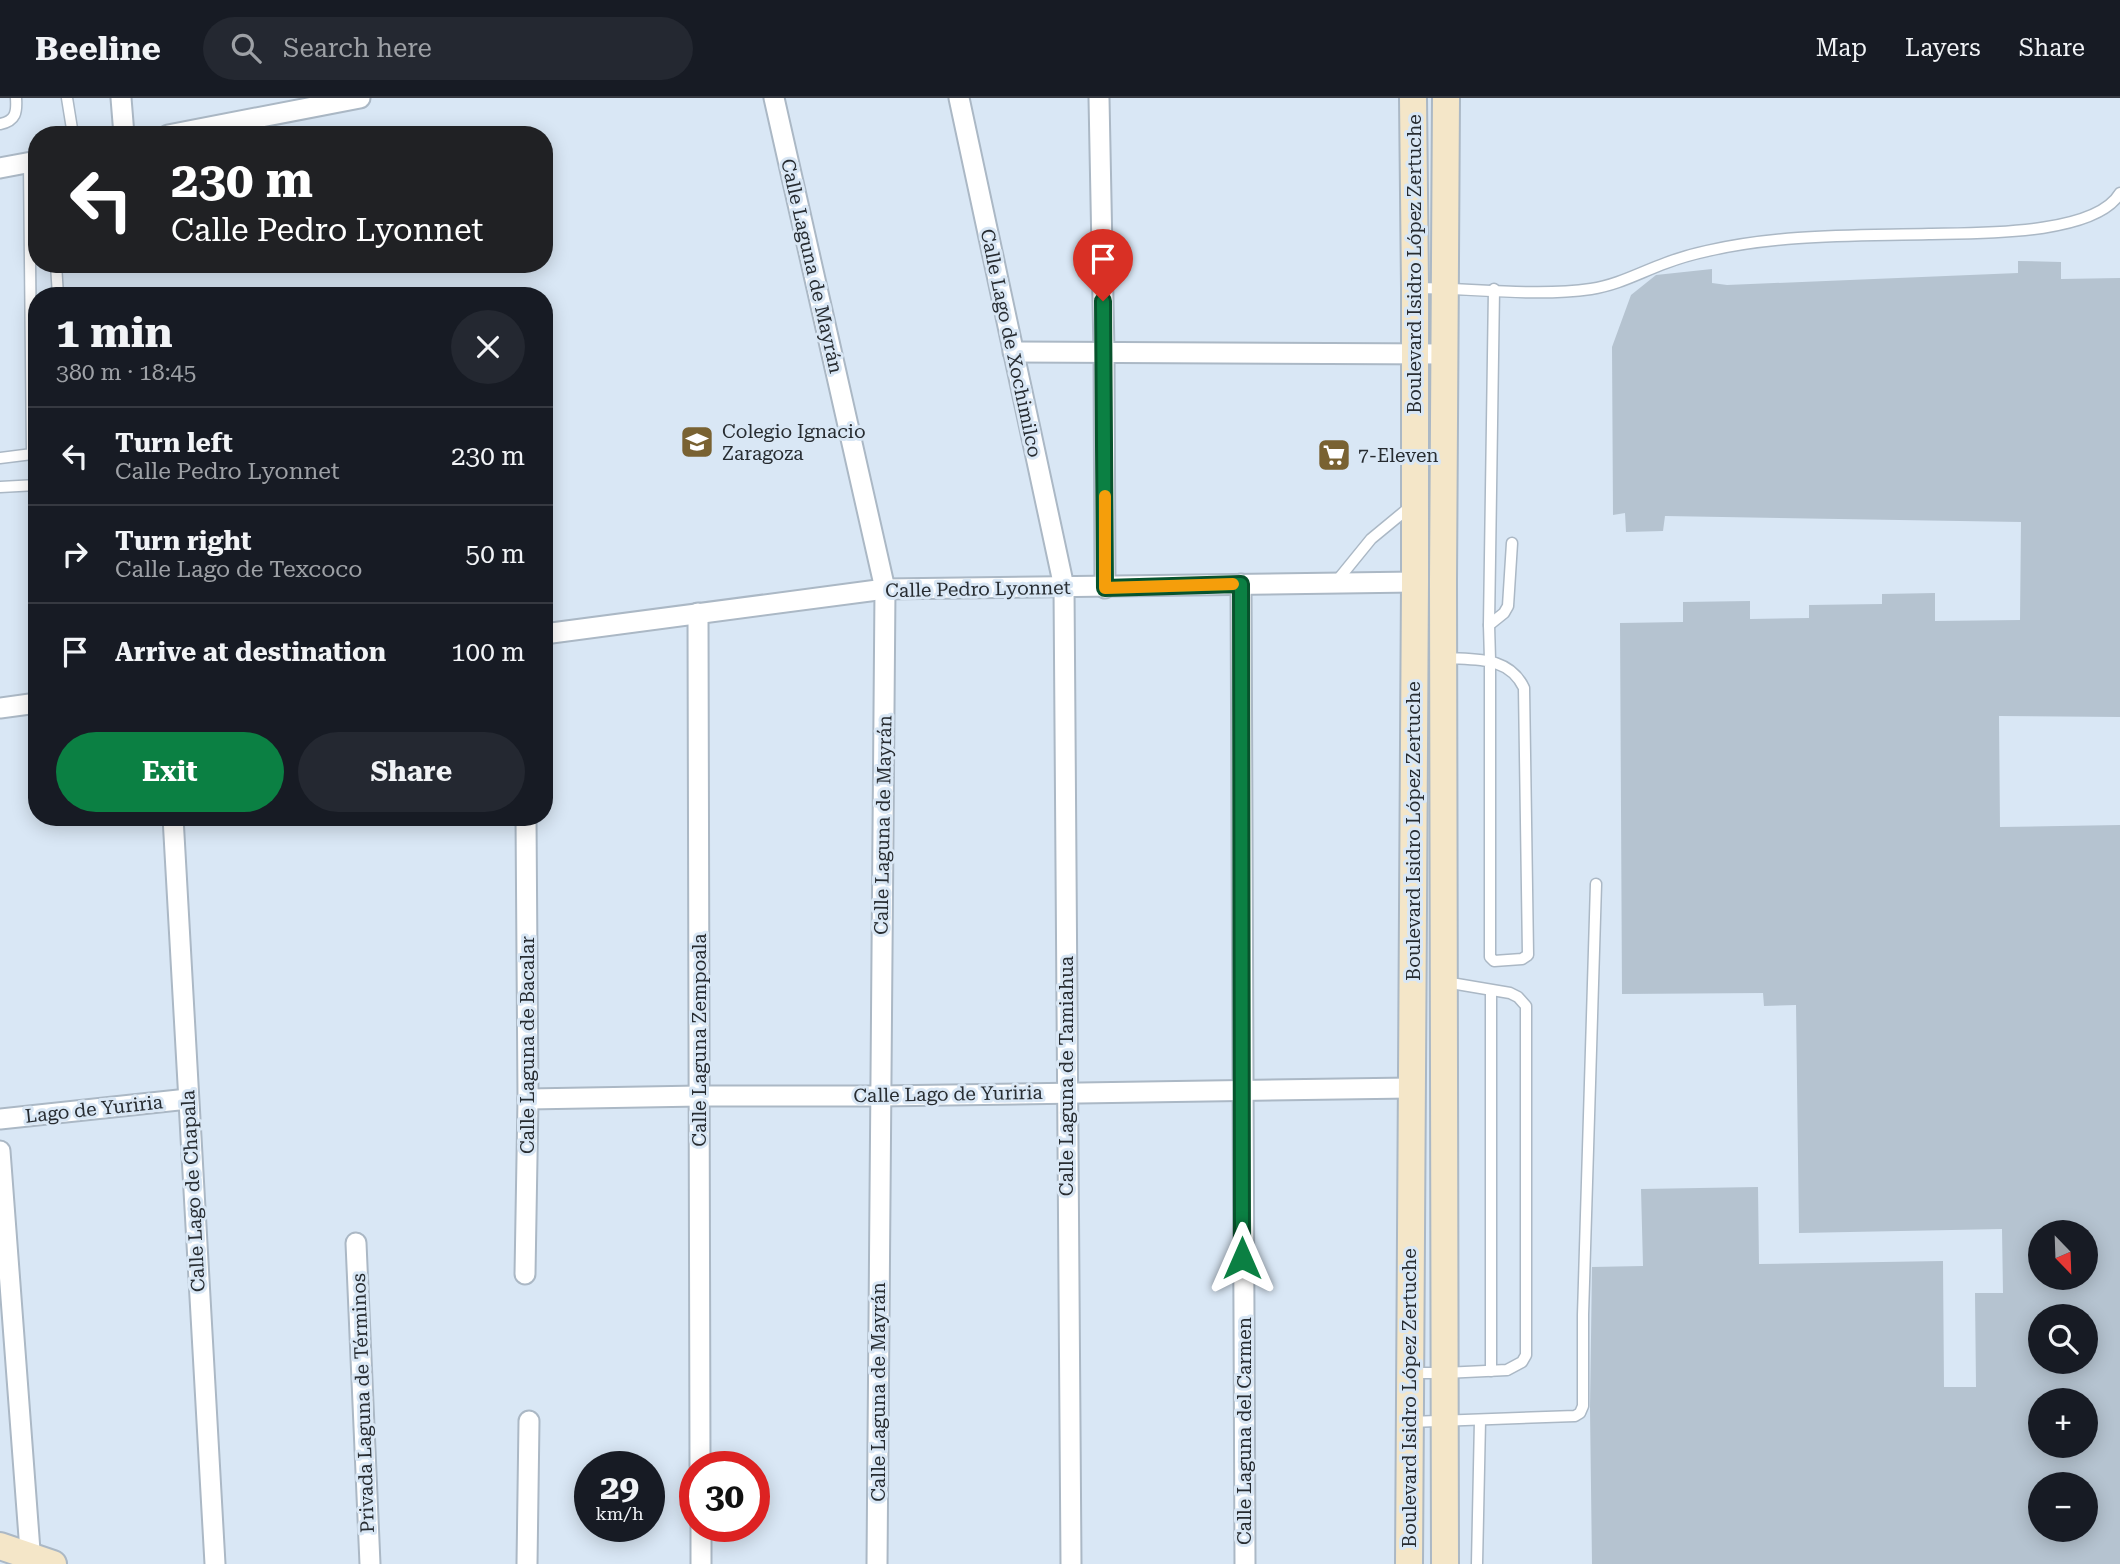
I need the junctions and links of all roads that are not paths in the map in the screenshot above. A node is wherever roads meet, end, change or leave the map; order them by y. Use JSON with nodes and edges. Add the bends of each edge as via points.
{"nodes":[{"id":1,"x":16,"y":98,"type":"edge"},
{"id":2,"x":67,"y":98,"type":"edge"},
{"id":3,"x":121,"y":98,"type":"edge"},
{"id":4,"x":290,"y":98,"type":"edge"},
{"id":5,"x":360,"y":98,"type":"edge"},
{"id":6,"x":774,"y":98,"type":"edge"},
{"id":7,"x":959,"y":98,"type":"edge"},
{"id":8,"x":1099,"y":98,"type":"edge"},
{"id":9,"x":1413,"y":98,"type":"edge"},
{"id":10,"x":1446,"y":98,"type":"edge"},
{"id":11,"x":273,"y":114,"type":"junction"},
{"id":12,"x":0,"y":124,"type":"edge"},
{"id":13,"x":72,"y":126,"type":"edge"},
{"id":14,"x":123,"y":126,"type":"edge"},
{"id":15,"x":213,"y":126,"type":"edge"},
{"id":16,"x":28,"y":163,"type":"edge"},
{"id":17,"x":0,"y":168,"type":"edge"},
{"id":18,"x":2120,"y":192,"type":"edge"},
{"id":19,"x":1415,"y":288,"type":"junction"},
{"id":20,"x":1444,"y":288,"type":"junction"},
{"id":21,"x":1494,"y":289,"type":"junction"},
{"id":22,"x":1013,"y":352,"type":"junction"},
{"id":23,"x":1104,"y":352,"type":"junction"},
{"id":24,"x":1414,"y":354,"type":"junction"},
{"id":25,"x":1444,"y":354,"type":"junction"},
{"id":26,"x":28,"y":456,"type":"edge"},
{"id":27,"x":0,"y":458,"type":"edge"},
{"id":28,"x":28,"y":485,"type":"edge"},
{"id":29,"x":0,"y":487,"type":"edge"},
{"id":30,"x":1414,"y":504,"type":"junction"},
{"id":31,"x":1512,"y":543,"type":"dead end"},
{"id":32,"x":1415,"y":582,"type":"junction"},
{"id":33,"x":1335,"y":583,"type":"junction"},
{"id":34,"x":1241,"y":584,"type":"junction"},
{"id":35,"x":1064,"y":587,"type":"junction"},
{"id":36,"x":1105,"y":588,"type":"junction"},
{"id":37,"x":885,"y":589,"type":"junction"},
{"id":38,"x":698,"y":613,"type":"junction"},
{"id":39,"x":1489,"y":625,"type":"junction"},
{"id":40,"x":553,"y":633,"type":"edge"},
{"id":41,"x":1429,"y":658,"type":"junction"},
{"id":42,"x":1490,"y":660,"type":"junction"},
{"id":43,"x":28,"y":704,"type":"edge"},
{"id":44,"x":0,"y":708,"type":"edge"},
{"id":45,"x":1414,"y":726,"type":"junction"},
{"id":46,"x":1444,"y":726,"type":"junction"},
{"id":47,"x":173,"y":826,"type":"edge"},
{"id":48,"x":526,"y":826,"type":"edge"},
{"id":49,"x":1596,"y":884,"type":"dead end"},
{"id":50,"x":1444,"y":981,"type":"junction"},
{"id":51,"x":1491,"y":991,"type":"junction"},
{"id":52,"x":1410,"y":1088,"type":"junction"},
{"id":53,"x":1241,"y":1091,"type":"junction"},
{"id":54,"x":1066,"y":1092,"type":"junction"},
{"id":55,"x":700,"y":1096,"type":"junction"},
{"id":56,"x":880,"y":1096,"type":"junction"},
{"id":57,"x":188,"y":1099,"type":"junction"},
{"id":58,"x":528,"y":1099,"type":"junction"},
{"id":59,"x":0,"y":1119,"type":"edge"},
{"id":60,"x":0,"y":1151,"type":"edge"},
{"id":61,"x":356,"y":1243,"type":"dead end"},
{"id":62,"x":525,"y":1273,"type":"dead end"},
{"id":63,"x":1491,"y":1371,"type":"junction"},
{"id":64,"x":1410,"y":1373,"type":"junction"},
{"id":65,"x":1444,"y":1373,"type":"junction"},
{"id":66,"x":1480,"y":1420,"type":"junction"},
{"id":67,"x":529,"y":1421,"type":"dead end"},
{"id":68,"x":1444,"y":1421,"type":"junction"},
{"id":69,"x":1409,"y":1422,"type":"junction"},
{"id":70,"x":700,"y":1451,"type":"edge"},
{"id":71,"x":701,"y":1542,"type":"edge"},
{"id":72,"x":0,"y":1546,"type":"edge"},
{"id":73,"x":38,"y":1562,"type":"edge"},
{"id":74,"x":215,"y":1564,"type":"edge"},
{"id":75,"x":370,"y":1564,"type":"edge"},
{"id":76,"x":527,"y":1564,"type":"edge"},
{"id":77,"x":701,"y":1564,"type":"edge"},
{"id":78,"x":877,"y":1564,"type":"edge"},
{"id":79,"x":1070,"y":1564,"type":"edge"},
{"id":80,"x":1245,"y":1564,"type":"edge"},
{"id":81,"x":1409,"y":1564,"type":"edge"},
{"id":82,"x":1445,"y":1564,"type":"edge"},
{"id":83,"x":1477,"y":1564,"type":"edge"}],
"edges":[{"from":1,"to":12,"type":"lane","via":[[14,118]]},
{"from":2,"to":13,"type":"lane"},
{"from":3,"to":14,"type":"street"},
{"from":4,"to":11,"type":"street"},
{"from":5,"to":11,"type":"street"},
{"from":6,"to":37,"type":"street","name":"Calle Laguna de Mayrán"},
{"from":7,"to":22,"type":"street","name":"Calle Lago de Xochimilco"},
{"from":8,"to":23,"type":"street"},
{"from":9,"to":19,"type":"main road","name":"Boulevard Isidro López Zertuche"},
{"from":10,"to":20,"type":"main road","name":"Boulevard Isidro López Zertuche"},
{"from":11,"to":15,"type":"street"},
{"from":16,"to":17,"type":"street"},
{"from":18,"to":21,"type":"lane","via":[[2104,209],[2052,226],[2007,232],[1749,242],[1667,262],[1592,289]]},
{"from":19,"to":20,"type":"lane"},
{"from":19,"to":24,"type":"main road","name":"Boulevard Isidro López Zertuche"},
{"from":20,"to":21,"type":"lane"},
{"from":20,"to":25,"type":"main road","name":"Boulevard Isidro López Zertuche"},
{"from":21,"to":39,"type":"lane"},
{"from":22,"to":23,"type":"street"},
{"from":22,"to":35,"type":"street","name":"Calle Lago de Xochimilco"},
{"from":23,"to":24,"type":"street"},
{"from":23,"to":36,"type":"street"},
{"from":24,"to":25,"type":"street"},
{"from":24,"to":30,"type":"main road","name":"Boulevard Isidro López Zertuche"},
{"from":25,"to":41,"type":"main road","name":"Boulevard Isidro López Zertuche"},
{"from":26,"to":27,"type":"lane"},
{"from":28,"to":29,"type":"lane"},
{"from":30,"to":32,"type":"main road","name":"Boulevard Isidro López Zertuche"},
{"from":30,"to":33,"type":"lane","via":[[1371,539]]},
{"from":31,"to":39,"type":"lane","via":[[1508,606]]},
{"from":32,"to":33,"type":"street","name":"Calle Pedro Lyonnet"},
{"from":32,"to":41,"type":"main road","name":"Boulevard Isidro López Zertuche"},
{"from":33,"to":34,"type":"street","name":"Calle Pedro Lyonnet"},
{"from":34,"to":36,"type":"street","name":"Calle Pedro Lyonnet"},
{"from":34,"to":53,"type":"street","name":"Calle Laguna del Carmen"},
{"from":35,"to":36,"type":"street","name":"Calle Pedro Lyonnet"},
{"from":35,"to":37,"type":"street","name":"Calle Pedro Lyonnet"},
{"from":35,"to":54,"type":"street","name":"Calle Laguna de Tamiahua"},
{"from":37,"to":38,"type":"street","name":"Calle Pedro Lyonnet"},
{"from":37,"to":56,"type":"street","name":"Calle Laguna de Mayrán"},
{"from":38,"to":40,"type":"street","name":"Calle Pedro Lyonnet"},
{"from":38,"to":55,"type":"street","name":"Calle Laguna Zempoala"},
{"from":39,"to":42,"type":"lane"},
{"from":41,"to":42,"type":"lane"},
{"from":41,"to":45,"type":"main road","name":"Boulevard Isidro López Zertuche"},
{"from":41,"to":46,"type":"main road","name":"Boulevard Isidro López Zertuche"},
{"from":42,"to":42,"type":"lane","via":[[1515,673],[1524,688],[1528,942],[1524,958],[1494,961],[1490,957]]},
{"from":43,"to":44,"type":"street"},
{"from":45,"to":46,"type":"main road"},
{"from":45,"to":52,"type":"main road","name":"Boulevard Isidro López Zertuche"},
{"from":46,"to":50,"type":"main road","name":"Boulevard Isidro López Zertuche"},
{"from":47,"to":57,"type":"street","name":"Calle Lago de Chapala"},
{"from":48,"to":58,"type":"street","name":"Calle Laguna de Bacalar"},
{"from":49,"to":66,"type":"lane","via":[[1583,1406],[1574,1416]]},
{"from":50,"to":51,"type":"lane"},
{"from":50,"to":65,"type":"main road","name":"Boulevard Isidro López Zertuche"},
{"from":51,"to":63,"type":"lane"},
{"from":51,"to":63,"type":"lane","via":[[1510,993],[1526,1006],[1526,1355],[1515,1367]]},
{"from":52,"to":53,"type":"street","name":"Calle Lago de Yuriria"},
{"from":52,"to":64,"type":"main road","name":"Boulevard Isidro López Zertuche"},
{"from":53,"to":54,"type":"street","name":"Calle Lago de Yuriria"},
{"from":53,"to":80,"type":"street","name":"Calle Laguna del Carmen"},
{"from":54,"to":56,"type":"street","name":"Calle Lago de Yuriria"},
{"from":54,"to":79,"type":"street","name":"Calle Laguna de Tamiahua"},
{"from":55,"to":56,"type":"street","name":"Calle Lago de Yuriria"},
{"from":55,"to":58,"type":"street","name":"Calle Lago de Yuriria"},
{"from":55,"to":70,"type":"street","name":"Calle Laguna Zempoala"},
{"from":56,"to":78,"type":"street","name":"Calle Laguna de Mayrán"},
{"from":57,"to":59,"type":"street","name":"Lago de Yuriria"},
{"from":57,"to":74,"type":"street","name":"Calle Lago de Chapala"},
{"from":58,"to":62,"type":"street","name":"Calle Laguna de Bacalar"},
{"from":60,"to":73,"type":"street"},
{"from":61,"to":75,"type":"street","name":"Privada Laguna de Términos"},
{"from":63,"to":65,"type":"lane"},
{"from":64,"to":65,"type":"lane"},
{"from":64,"to":69,"type":"main road","name":"Boulevard Isidro López Zertuche"},
{"from":65,"to":68,"type":"main road","name":"Boulevard Isidro López Zertuche"},
{"from":66,"to":68,"type":"lane"},
{"from":66,"to":83,"type":"lane"},
{"from":67,"to":76,"type":"street"},
{"from":68,"to":69,"type":"lane"},
{"from":68,"to":82,"type":"main road","name":"Boulevard Isidro López Zertuche"},
{"from":69,"to":81,"type":"main road","name":"Boulevard Isidro López Zertuche"},
{"from":71,"to":77,"type":"street"},
{"from":72,"to":73,"type":"main road"}]}
